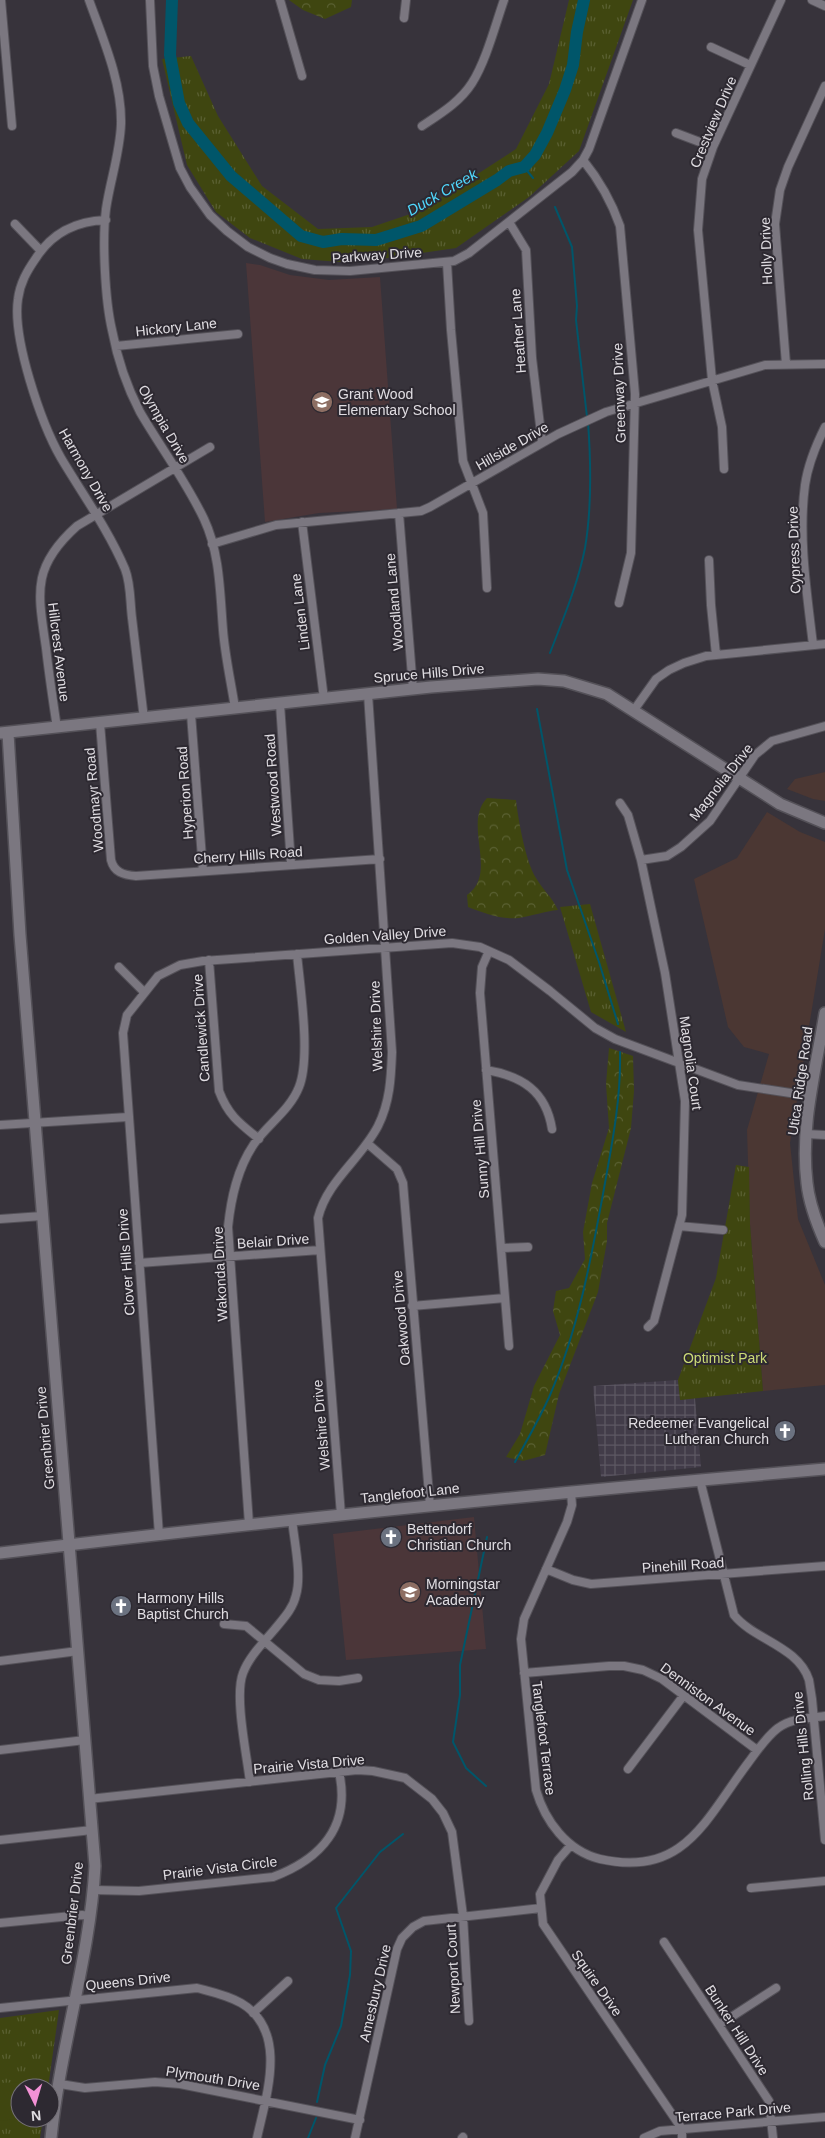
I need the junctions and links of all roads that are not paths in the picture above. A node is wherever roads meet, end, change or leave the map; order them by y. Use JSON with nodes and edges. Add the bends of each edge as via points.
{"nodes":[{"id":1,"x":1,"y":0,"type":"edge"},
{"id":2,"x":89,"y":0,"type":"edge"},
{"id":3,"x":150,"y":0,"type":"edge"},
{"id":4,"x":280,"y":0,"type":"edge"},
{"id":5,"x":406,"y":0,"type":"edge"},
{"id":6,"x":504,"y":0,"type":"edge"},
{"id":7,"x":642,"y":0,"type":"edge"},
{"id":8,"x":781,"y":0,"type":"edge"},
{"id":9,"x":812,"y":0,"type":"edge"},
{"id":10,"x":825,"y":6,"type":"edge"},
{"id":11,"x":404,"y":18,"type":"dead end"},
{"id":12,"x":711,"y":46,"type":"dead end"},
{"id":13,"x":750,"y":65,"type":"junction"},
{"id":14,"x":302,"y":76,"type":"dead end"},
{"id":15,"x":825,"y":86,"type":"edge"},
{"id":16,"x":12,"y":126,"type":"dead end"},
{"id":17,"x":422,"y":126,"type":"dead end"},
{"id":18,"x":676,"y":133,"type":"dead end"},
{"id":19,"x":713,"y":147,"type":"junction"},
{"id":20,"x":583,"y":160,"type":"junction"},
{"id":21,"x":106,"y":220,"type":"junction"},
{"id":22,"x":509,"y":222,"type":"junction"},
{"id":23,"x":16,"y":224,"type":"dead end"},
{"id":24,"x":40,"y":250,"type":"junction"},
{"id":25,"x":447,"y":263,"type":"junction"},
{"id":26,"x":238,"y":334,"type":"dead end"},
{"id":27,"x":116,"y":346,"type":"junction"},
{"id":28,"x":786,"y":364,"type":"junction"},
{"id":29,"x":825,"y":364,"type":"edge"},
{"id":30,"x":712,"y":380,"type":"junction"},
{"id":31,"x":634,"y":403,"type":"junction"},
{"id":32,"x":825,"y":427,"type":"edge"},
{"id":33,"x":542,"y":442,"type":"junction"},
{"id":34,"x":210,"y":447,"type":"dead end"},
{"id":35,"x":175,"y":467,"type":"junction"},
{"id":36,"x":724,"y":469,"type":"dead end"},
{"id":37,"x":472,"y":484,"type":"junction"},
{"id":38,"x":399,"y":513,"type":"junction"},
{"id":39,"x":96,"y":514,"type":"junction"},
{"id":40,"x":302,"y":522,"type":"junction"},
{"id":41,"x":212,"y":544,"type":"junction"},
{"id":42,"x":709,"y":560,"type":"dead end"},
{"id":43,"x":487,"y":588,"type":"dead end"},
{"id":44,"x":619,"y":603,"type":"dead end"},
{"id":45,"x":825,"y":644,"type":"edge"},
{"id":46,"x":813,"y":645,"type":"junction"},
{"id":47,"x":716,"y":655,"type":"junction"},
{"id":48,"x":413,"y":690,"type":"junction"},
{"id":49,"x":368,"y":694,"type":"junction"},
{"id":50,"x":324,"y":699,"type":"junction"},
{"id":51,"x":280,"y":704,"type":"junction"},
{"id":52,"x":235,"y":708,"type":"junction"},
{"id":53,"x":634,"y":710,"type":"junction"},
{"id":54,"x":191,"y":714,"type":"junction"},
{"id":55,"x":144,"y":719,"type":"junction"},
{"id":56,"x":100,"y":724,"type":"junction"},
{"id":57,"x":825,"y":726,"type":"edge"},
{"id":58,"x":57,"y":728,"type":"junction"},
{"id":59,"x":4,"y":733,"type":"edge"},
{"id":60,"x":740,"y":777,"type":"junction"},
{"id":61,"x":620,"y":803,"type":"dead end"},
{"id":62,"x":825,"y":823,"type":"edge"},
{"id":63,"x":380,"y":858,"type":"junction"},
{"id":64,"x":641,"y":860,"type":"junction"},
{"id":65,"x":291,"y":864,"type":"junction"},
{"id":66,"x":203,"y":871,"type":"junction"},
{"id":67,"x":119,"y":872,"type":"joint"},
{"id":68,"x":385,"y":947,"type":"junction"},
{"id":69,"x":489,"y":951,"type":"junction"},
{"id":70,"x":298,"y":954,"type":"junction"},
{"id":71,"x":209,"y":960,"type":"junction"},
{"id":72,"x":119,"y":967,"type":"dead end"},
{"id":73,"x":144,"y":992,"type":"junction"},
{"id":74,"x":825,"y":1013,"type":"edge"},
{"id":75,"x":680,"y":1063,"type":"junction"},
{"id":76,"x":486,"y":1070,"type":"junction"},
{"id":77,"x":810,"y":1096,"type":"junction"},
{"id":78,"x":128,"y":1117,"type":"junction"},
{"id":79,"x":35,"y":1123,"type":"junction"},
{"id":80,"x":0,"y":1125,"type":"edge"},
{"id":81,"x":552,"y":1129,"type":"dead end"},
{"id":82,"x":806,"y":1134,"type":"junction"},
{"id":83,"x":825,"y":1135,"type":"edge"},
{"id":84,"x":259,"y":1138,"type":"junction"},
{"id":85,"x":367,"y":1143,"type":"junction"},
{"id":86,"x":42,"y":1216,"type":"junction"},
{"id":87,"x":0,"y":1219,"type":"edge"},
{"id":88,"x":679,"y":1226,"type":"junction"},
{"id":89,"x":723,"y":1230,"type":"dead end"},
{"id":90,"x":825,"y":1242,"type":"edge"},
{"id":91,"x":501,"y":1248,"type":"junction"},
{"id":92,"x":528,"y":1248,"type":"dead end"},
{"id":93,"x":320,"y":1250,"type":"junction"},
{"id":94,"x":230,"y":1256,"type":"junction"},
{"id":95,"x":139,"y":1263,"type":"junction"},
{"id":96,"x":505,"y":1298,"type":"junction"},
{"id":97,"x":412,"y":1306,"type":"junction"},
{"id":98,"x":648,"y":1327,"type":"dead end"},
{"id":99,"x":509,"y":1346,"type":"dead end"},
{"id":100,"x":825,"y":1469,"type":"edge"},
{"id":101,"x":700,"y":1480,"type":"junction"},
{"id":102,"x":571,"y":1492,"type":"junction"},
{"id":103,"x":430,"y":1506,"type":"junction"},
{"id":104,"x":341,"y":1516,"type":"junction"},
{"id":105,"x":292,"y":1519,"type":"junction"},
{"id":106,"x":249,"y":1524,"type":"junction"},
{"id":107,"x":159,"y":1535,"type":"junction"},
{"id":108,"x":68,"y":1545,"type":"junction"},
{"id":109,"x":0,"y":1553,"type":"edge"},
{"id":110,"x":825,"y":1566,"type":"edge"},
{"id":111,"x":546,"y":1569,"type":"junction"},
{"id":112,"x":723,"y":1575,"type":"junction"},
{"id":113,"x":224,"y":1624,"type":"dead end"},
{"id":114,"x":264,"y":1642,"type":"junction"},
{"id":115,"x":78,"y":1651,"type":"junction"},
{"id":116,"x":0,"y":1661,"type":"edge"},
{"id":117,"x":524,"y":1673,"type":"junction"},
{"id":118,"x":358,"y":1678,"type":"dead end"},
{"id":119,"x":684,"y":1695,"type":"junction"},
{"id":120,"x":825,"y":1716,"type":"edge"},
{"id":121,"x":814,"y":1717,"type":"junction"},
{"id":122,"x":85,"y":1740,"type":"junction"},
{"id":123,"x":0,"y":1750,"type":"edge"},
{"id":124,"x":758,"y":1750,"type":"junction"},
{"id":125,"x":628,"y":1769,"type":"dead end"},
{"id":126,"x":340,"y":1772,"type":"junction"},
{"id":127,"x":250,"y":1782,"type":"junction"},
{"id":128,"x":89,"y":1799,"type":"junction"},
{"id":129,"x":92,"y":1830,"type":"junction"},
{"id":130,"x":0,"y":1840,"type":"edge"},
{"id":131,"x":825,"y":1840,"type":"edge"},
{"id":132,"x":571,"y":1845,"type":"junction"},
{"id":133,"x":825,"y":1881,"type":"edge"},
{"id":134,"x":751,"y":1888,"type":"dead end"},
{"id":135,"x":93,"y":1890,"type":"junction"},
{"id":136,"x":541,"y":1908,"type":"junction"},
{"id":137,"x":89,"y":1916,"type":"junction"},
{"id":138,"x":463,"y":1916,"type":"junction"},
{"id":139,"x":0,"y":1924,"type":"edge"},
{"id":140,"x":664,"y":1942,"type":"dead end"},
{"id":141,"x":288,"y":1981,"type":"dead end"},
{"id":142,"x":776,"y":1988,"type":"dead end"},
{"id":143,"x":76,"y":1999,"type":"junction"},
{"id":144,"x":0,"y":2008,"type":"edge"},
{"id":145,"x":253,"y":2013,"type":"junction"},
{"id":146,"x":469,"y":2021,"type":"dead end"},
{"id":147,"x":719,"y":2025,"type":"junction"},
{"id":148,"x":60,"y":2084,"type":"joint"},
{"id":149,"x":265,"y":2100,"type":"junction"},
{"id":150,"x":825,"y":2117,"type":"edge"},
{"id":151,"x":360,"y":2120,"type":"junction"},
{"id":152,"x":770,"y":2121,"type":"junction"},
{"id":153,"x":682,"y":2129,"type":"junction"},
{"id":154,"x":257,"y":2138,"type":"edge"},
{"id":155,"x":355,"y":2138,"type":"edge"},
{"id":156,"x":644,"y":2138,"type":"edge"},
{"id":157,"x":682,"y":2138,"type":"edge"},
{"id":158,"x":773,"y":2138,"type":"edge"}],
"edges":[{"from":1,"to":16,"type":"street"},
{"from":2,"to":21,"type":"street","name":"Olympia Drive","via":[[120,101],[119,142]]},
{"from":3,"to":25,"type":"street","name":"Parkway Drive","via":[[153,66],[180,168],[210,215],[226,231],[270,258],[314,270],[350,271]]},
{"from":4,"to":14,"type":"street"},
{"from":5,"to":11,"type":"street"},
{"from":6,"to":17,"type":"street","via":[[482,65],[471,85],[457,101]]},
{"from":7,"to":20,"type":"street","name":"Parkway Drive"},
{"from":8,"to":13,"type":"street","name":"Crestview Drive"},
{"from":9,"to":10,"type":"street"},
{"from":12,"to":13,"type":"street"},
{"from":13,"to":19,"type":"street","name":"Crestview Drive"},
{"from":15,"to":28,"type":"street","name":"Holly Drive","via":[[780,190],[776,224]]},
{"from":18,"to":19,"type":"street"},
{"from":19,"to":30,"type":"street","name":"Crestview Drive","via":[[702,179],[698,230]]},
{"from":20,"to":22,"type":"street","name":"Parkway Drive"},
{"from":20,"to":31,"type":"street","name":"Greenway Drive","via":[[600,180],[620,226]]},
{"from":21,"to":24,"type":"street","name":"Harmony Drive","via":[[71,227]]},
{"from":21,"to":27,"type":"street","name":"Olympia Drive","via":[[108,302]]},
{"from":22,"to":25,"type":"street","name":"Parkway Drive","via":[[470,254]]},
{"from":22,"to":33,"type":"street","name":"Heather Lane","via":[[526,250],[532,358]]},
{"from":23,"to":24,"type":"street"},
{"from":24,"to":39,"type":"street","name":"Harmony Drive","via":[[21,284],[18,301],[24,357],[60,456]]},
{"from":25,"to":37,"type":"street","via":[[463,461]]},
{"from":26,"to":27,"type":"street","name":"Hickory Lane"},
{"from":27,"to":35,"type":"street","name":"Olympia Drive","via":[[140,411]]},
{"from":28,"to":29,"type":"street","name":"Hillside Drive"},
{"from":28,"to":30,"type":"street","name":"Hillside Drive","via":[[765,365]]},
{"from":30,"to":31,"type":"street","name":"Hillside Drive"},
{"from":30,"to":36,"type":"street","name":"Crestview Drive","via":[[722,427]]},
{"from":31,"to":33,"type":"street","name":"Hillside Drive","via":[[606,412]]},
{"from":31,"to":44,"type":"street","name":"Greenway Drive","via":[[631,553]]},
{"from":32,"to":46,"type":"street","name":"Cypress Drive","via":[[805,484],[803,533]]},
{"from":33,"to":37,"type":"street","name":"Hillside Drive"},
{"from":34,"to":35,"type":"street","name":"Hillcrest Avenue"},
{"from":35,"to":39,"type":"street","name":"Hillcrest Avenue"},
{"from":35,"to":41,"type":"street","name":"Olympia Drive","via":[[205,520]]},
{"from":37,"to":38,"type":"street","name":"Hillside Drive","via":[[430,508]]},
{"from":37,"to":43,"type":"street","via":[[483,513]]},
{"from":38,"to":40,"type":"street","name":"Hillside Drive"},
{"from":38,"to":48,"type":"street","name":"Woodland Lane"},
{"from":39,"to":55,"type":"street","name":"Harmony Drive","via":[[126,571]]},
{"from":39,"to":58,"type":"street","name":"Hillcrest Avenue","via":[[60,541],[49,557],[42,579],[39,603]]},
{"from":40,"to":41,"type":"street","name":"Hillside Drive","via":[[265,528]]},
{"from":40,"to":50,"type":"street","name":"Linden Lane"},
{"from":41,"to":52,"type":"street","name":"Olympia Drive","via":[[220,583],[223,632]]},
{"from":42,"to":47,"type":"street"},
{"from":45,"to":46,"type":"street"},
{"from":46,"to":47,"type":"street"},
{"from":47,"to":53,"type":"street","via":[[669,670],[656,679]]},
{"from":48,"to":49,"type":"main road","name":"Spruce Hills Drive"},
{"from":48,"to":53,"type":"main road","name":"Spruce Hills Drive","via":[[538,679],[564,680],[607,694]]},
{"from":49,"to":50,"type":"main road","name":"Spruce Hills Drive"},
{"from":49,"to":63,"type":"street","name":"Welshire Drive"},
{"from":50,"to":51,"type":"main road","name":"Spruce Hills Drive"},
{"from":51,"to":52,"type":"main road","name":"Spruce Hills Drive"},
{"from":51,"to":65,"type":"street","name":"Westwood Road"},
{"from":52,"to":54,"type":"main road","name":"Spruce Hills Drive"},
{"from":53,"to":60,"type":"main road","name":"Spruce Hills Drive"},
{"from":54,"to":55,"type":"main road","name":"Spruce Hills Drive"},
{"from":54,"to":66,"type":"street","name":"Hyperion Road"},
{"from":55,"to":56,"type":"main road","name":"Spruce Hills Drive"},
{"from":56,"to":58,"type":"main road","name":"Spruce Hills Drive"},
{"from":56,"to":67,"type":"street","name":"Woodmayr Road","via":[[111,860]]},
{"from":57,"to":60,"type":"street","name":"Magnolia Drive","via":[[772,741],[755,755]]},
{"from":58,"to":59,"type":"main road","name":"Spruce Hills Drive"},
{"from":59,"to":79,"type":"main road","name":"Greenbrier Drive"},
{"from":60,"to":62,"type":"main road","name":"Spruce Hills Drive","via":[[780,804]]},
{"from":60,"to":64,"type":"street","name":"Magnolia Drive","via":[[710,821],[682,847],[667,856]]},
{"from":61,"to":64,"type":"street","name":"Magnolia Court","via":[[628,815]]},
{"from":63,"to":65,"type":"street","name":"Cherry Hills Road"},
{"from":63,"to":68,"type":"street","name":"Welshire Drive"},
{"from":64,"to":75,"type":"street","name":"Magnolia Court"},
{"from":65,"to":66,"type":"street","name":"Cherry Hills Road"},
{"from":66,"to":67,"type":"street","name":"Cherry Hills Road","via":[[136,876]]},
{"from":68,"to":69,"type":"street","name":"Golden Valley Drive","via":[[452,943]]},
{"from":68,"to":70,"type":"street","name":"Golden Valley Drive"},
{"from":68,"to":85,"type":"street","name":"Welshire Drive","via":[[392,1052],[390,1087],[387,1105]]},
{"from":69,"to":75,"type":"street","name":"Golden Valley Drive","via":[[522,968],[595,1028],[639,1050]]},
{"from":69,"to":76,"type":"street","name":"Sunny Hill Drive","via":[[482,967],[480,993]]},
{"from":70,"to":71,"type":"street","name":"Golden Valley Drive"},
{"from":70,"to":84,"type":"street","name":"Wakonda Drive","via":[[305,1047],[300,1085],[295,1097]]},
{"from":71,"to":73,"type":"street","name":"Golden Valley Drive","via":[[180,965],[158,976]]},
{"from":71,"to":84,"type":"street","name":"Candlewick Drive","via":[[219,1091],[226,1109],[237,1122]]},
{"from":72,"to":73,"type":"street"},
{"from":73,"to":78,"type":"street","name":"Clover Hills Drive","via":[[127,1015],[123,1033]]},
{"from":74,"to":77,"type":"main road","name":"Utica Ridge Road"},
{"from":75,"to":77,"type":"street","name":"Golden Valley Drive","via":[[738,1085]]},
{"from":75,"to":88,"type":"street","name":"Magnolia Court","via":[[686,1117],[684,1199]]},
{"from":76,"to":81,"type":"street","via":[[507,1074],[538,1095],[549,1115]]},
{"from":76,"to":91,"type":"street","name":"Sunny Hill Drive"},
{"from":77,"to":82,"type":"main road","name":"Utica Ridge Road"},
{"from":78,"to":79,"type":"street"},
{"from":78,"to":95,"type":"street","name":"Clover Hills Drive"},
{"from":79,"to":80,"type":"street"},
{"from":79,"to":86,"type":"main road","name":"Greenbrier Drive"},
{"from":82,"to":83,"type":"street"},
{"from":82,"to":90,"type":"main road","name":"Utica Ridge Road","via":[[807,1184]]},
{"from":84,"to":94,"type":"street","name":"Wakonda Drive","via":[[246,1159],[231,1196]]},
{"from":85,"to":93,"type":"street","name":"Welshire Drive","via":[[334,1182],[321,1207],[318,1218]]},
{"from":85,"to":97,"type":"street","name":"Oakwood Drive","via":[[397,1169],[403,1183]]},
{"from":86,"to":87,"type":"street"},
{"from":86,"to":108,"type":"main road","name":"Greenbrier Drive"},
{"from":88,"to":89,"type":"street"},
{"from":88,"to":98,"type":"street","name":"Magnolia Court","via":[[654,1321]]},
{"from":91,"to":92,"type":"street"},
{"from":91,"to":96,"type":"street","name":"Sunny Hill Drive"},
{"from":93,"to":94,"type":"street","name":"Belair Drive"},
{"from":93,"to":104,"type":"street","name":"Welshire Drive"},
{"from":94,"to":95,"type":"street","name":"Belair Drive"},
{"from":94,"to":106,"type":"street","name":"Wakonda Drive"},
{"from":95,"to":107,"type":"street","name":"Clover Hills Drive"},
{"from":96,"to":97,"type":"street"},
{"from":96,"to":99,"type":"street","name":"Sunny Hill Drive"},
{"from":97,"to":103,"type":"street","name":"Oakwood Drive"},
{"from":100,"to":101,"type":"main road","name":"Tanglefoot Lane"},
{"from":101,"to":102,"type":"main road","name":"Tanglefoot Lane"},
{"from":101,"to":112,"type":"street","name":"Rolling Hills Drive"},
{"from":102,"to":103,"type":"main road","name":"Tanglefoot Lane"},
{"from":102,"to":111,"type":"street","name":"Tanglefoot Terrace","via":[[572,1505]]},
{"from":103,"to":104,"type":"main road","name":"Tanglefoot Lane"},
{"from":104,"to":105,"type":"main road","name":"Tanglefoot Lane"},
{"from":105,"to":106,"type":"main road","name":"Tanglefoot Lane"},
{"from":105,"to":114,"type":"street","via":[[298,1580],[296,1595],[288,1614]]},
{"from":106,"to":107,"type":"main road","name":"Tanglefoot Lane"},
{"from":107,"to":108,"type":"main road","name":"Tanglefoot Lane"},
{"from":108,"to":109,"type":"main road","name":"Tanglefoot Lane"},
{"from":108,"to":115,"type":"main road","name":"Greenbrier Drive"},
{"from":110,"to":112,"type":"street","name":"Pinehill Road"},
{"from":111,"to":112,"type":"street","name":"Pinehill Road","via":[[592,1584]]},
{"from":111,"to":117,"type":"street","name":"Tanglefoot Terrace","via":[[522,1628]]},
{"from":112,"to":121,"type":"street","name":"Rolling Hills Drive","via":[[734,1615],[741,1623],[789,1653],[803,1669],[808,1679]]},
{"from":113,"to":114,"type":"street","via":[[246,1626]]},
{"from":114,"to":118,"type":"street","via":[[304,1674],[319,1680]]},
{"from":114,"to":127,"type":"street","via":[[243,1673],[241,1682]]},
{"from":115,"to":116,"type":"street"},
{"from":115,"to":122,"type":"main road","name":"Greenbrier Drive"},
{"from":117,"to":119,"type":"street","name":"Denniston Avenue","via":[[624,1666],[662,1679]]},
{"from":117,"to":132,"type":"street","name":"Tanglefoot Terrace","via":[[536,1790],[554,1828]]},
{"from":119,"to":124,"type":"street","name":"Denniston Avenue"},
{"from":119,"to":125,"type":"street"},
{"from":120,"to":121,"type":"street","name":"Tanglefoot Terrace"},
{"from":121,"to":124,"type":"street","name":"Tanglefoot Terrace","via":[[797,1719],[779,1727]]},
{"from":121,"to":131,"type":"street","name":"Rolling Hills Drive"},
{"from":122,"to":123,"type":"street"},
{"from":122,"to":128,"type":"main road","name":"Greenbrier Drive"},
{"from":124,"to":132,"type":"street","name":"Tanglefoot Terrace","via":[[701,1828],[668,1856],[646,1862],[620,1863],[593,1857]]},
{"from":126,"to":127,"type":"street","name":"Prairie Vista Drive"},
{"from":126,"to":135,"type":"street","name":"Prairie Vista Circle","via":[[342,1800],[337,1822],[328,1840],[293,1869],[273,1877],[139,1891]]},
{"from":126,"to":138,"type":"street","name":"Prairie Vista Drive","via":[[373,1771],[406,1778],[432,1799],[452,1832]]},
{"from":127,"to":128,"type":"street","name":"Prairie Vista Drive"},
{"from":128,"to":129,"type":"main road","name":"Greenbrier Drive"},
{"from":129,"to":130,"type":"street"},
{"from":129,"to":135,"type":"main road","name":"Greenbrier Drive"},
{"from":132,"to":136,"type":"street","name":"Squire Drive","via":[[547,1877],[540,1894]]},
{"from":133,"to":134,"type":"street"},
{"from":135,"to":137,"type":"main road","name":"Greenbrier Drive"},
{"from":136,"to":138,"type":"street","name":"Amesbury Drive"},
{"from":136,"to":153,"type":"street","name":"Squire Drive","via":[[543,1924],[551,1938]]},
{"from":137,"to":139,"type":"street"},
{"from":137,"to":143,"type":"main road","name":"Greenbrier Drive"},
{"from":138,"to":146,"type":"street","name":"Newport Court"},
{"from":138,"to":151,"type":"street","name":"Amesbury Drive","via":[[424,1920],[402,1938]]},
{"from":140,"to":147,"type":"street","name":"Bunker Hill Drive"},
{"from":141,"to":145,"type":"street"},
{"from":142,"to":147,"type":"street"},
{"from":143,"to":144,"type":"street","name":"Queens Drive"},
{"from":143,"to":145,"type":"street","name":"Queens Drive","via":[[197,1988],[223,1995]]},
{"from":143,"to":148,"type":"main road","name":"Greenbrier Drive"},
{"from":145,"to":149,"type":"street","via":[[272,2055]]},
{"from":147,"to":152,"type":"street","name":"Bunker Hill Drive","via":[[769,2101]]},
{"from":148,"to":149,"type":"street","name":"Plymouth Drive","via":[[85,2088],[155,2082]]},
{"from":149,"to":151,"type":"street","name":"Plymouth Drive"},
{"from":149,"to":154,"type":"street"},
{"from":150,"to":152,"type":"street","name":"Terrace Park Drive"},
{"from":151,"to":155,"type":"street","name":"Amesbury Drive"},
{"from":152,"to":153,"type":"street","name":"Terrace Park Drive"},
{"from":152,"to":158,"type":"street","name":"Bunker Hill Drive"},
{"from":153,"to":156,"type":"street","name":"Terrace Park Drive","via":[[660,2131]]},
{"from":153,"to":157,"type":"street"}]}
